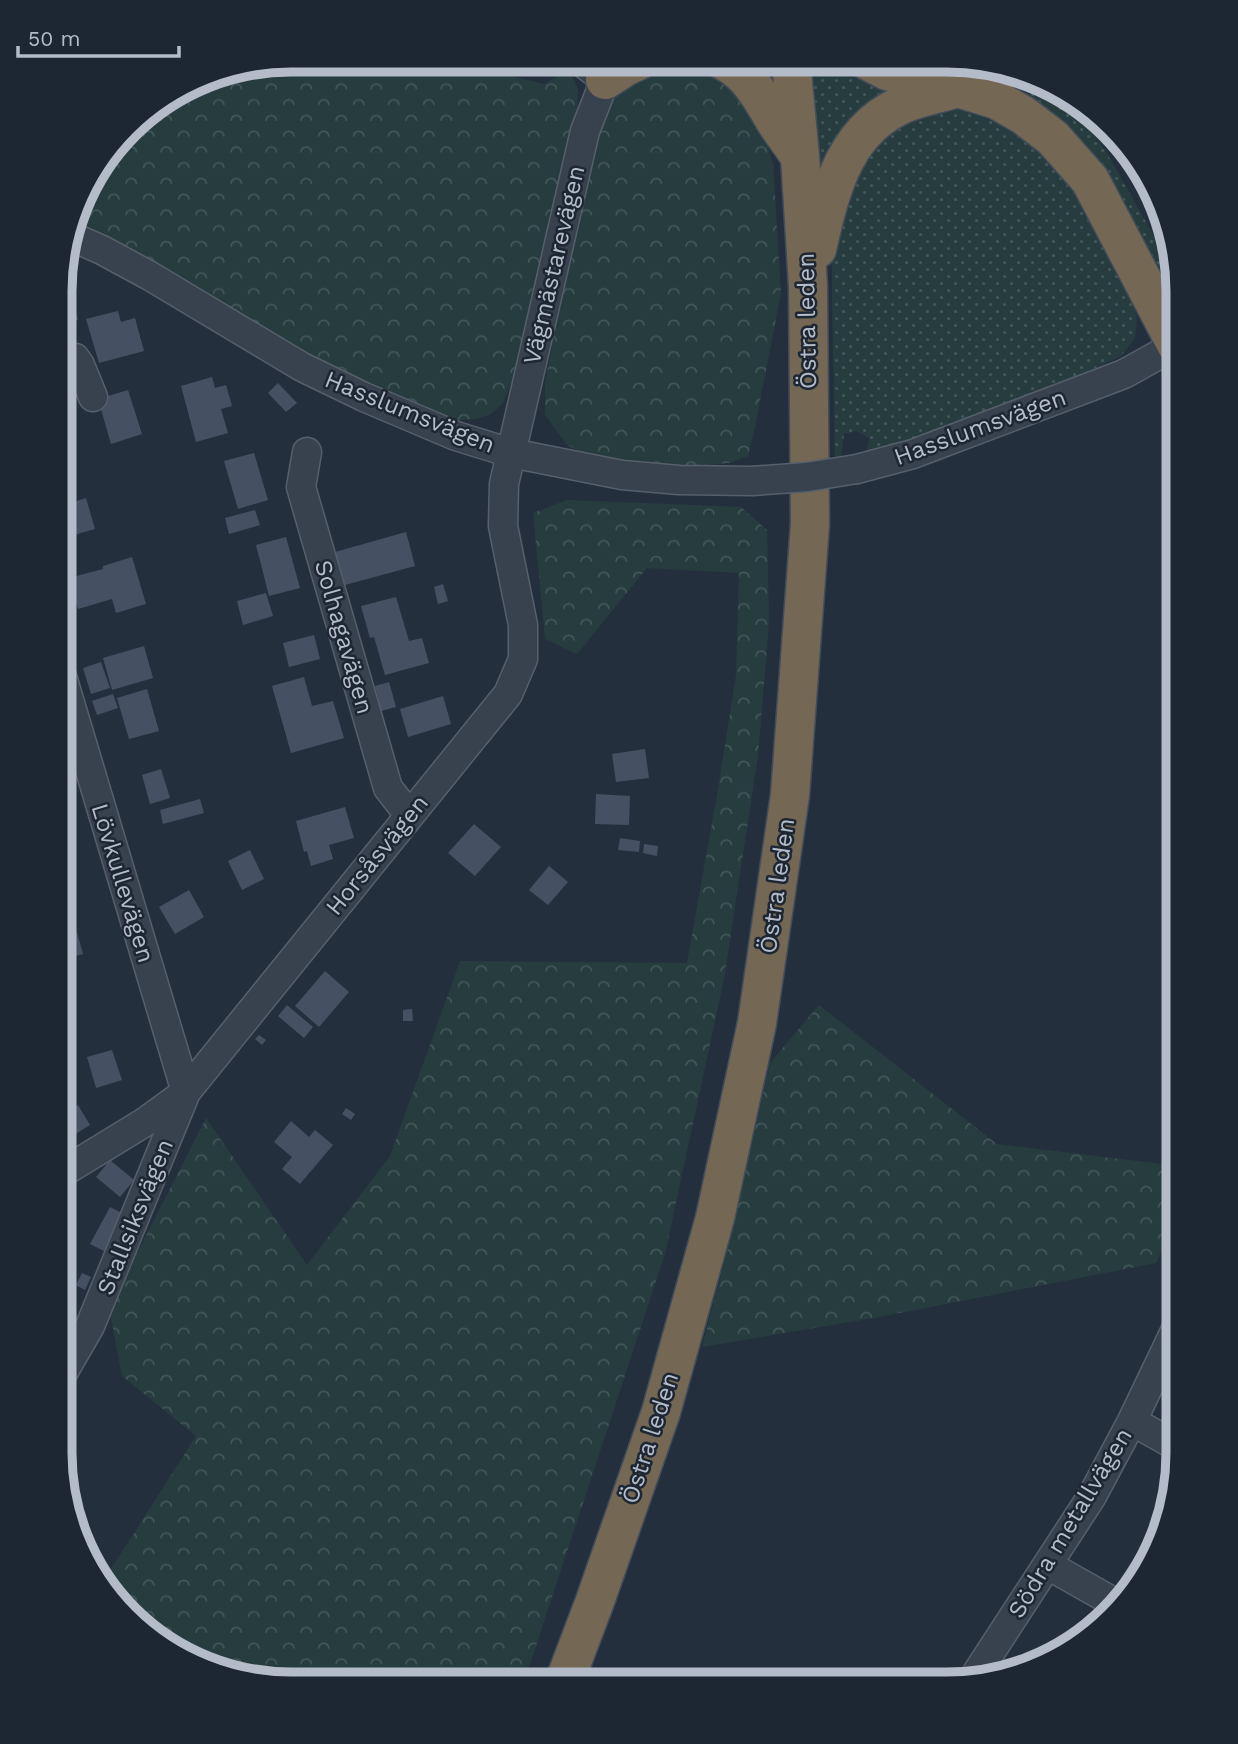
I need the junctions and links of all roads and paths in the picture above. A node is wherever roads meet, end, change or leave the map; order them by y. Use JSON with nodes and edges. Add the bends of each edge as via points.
{"nodes":[{"id":1,"x":597,"y":72,"type":"edge"},
{"id":2,"x":740,"y":72,"type":"edge"},
{"id":3,"x":792,"y":72,"type":"edge"},
{"id":4,"x":891,"y":72,"type":"edge"},
{"id":5,"x":958,"y":88,"type":"junction"},
{"id":6,"x":800,"y":156,"type":"junction"},
{"id":7,"x":78,"y":240,"type":"edge"},
{"id":8,"x":808,"y":286,"type":"junction"},
{"id":9,"x":1166,"y":322,"type":"edge"},
{"id":10,"x":1166,"y":354,"type":"edge"},
{"id":11,"x":72,"y":358,"type":"edge"},
{"id":12,"x":93,"y":397,"type":"dead end"},
{"id":13,"x":307,"y":452,"type":"dead end"},
{"id":14,"x":511,"y":453,"type":"junction"},
{"id":15,"x":72,"y":710,"type":"edge"},
{"id":16,"x":409,"y":815,"type":"junction"},
{"id":17,"x":186,"y":1092,"type":"junction"},
{"id":18,"x":72,"y":1167,"type":"edge"},
{"id":19,"x":1166,"y":1350,"type":"edge"},
{"id":20,"x":72,"y":1357,"type":"edge"},
{"id":21,"x":1132,"y":1421,"type":"junction"},
{"id":22,"x":1166,"y":1440,"type":"edge"},
{"id":23,"x":1048,"y":1565,"type":"junction"},
{"id":24,"x":1110,"y":1600,"type":"edge"},
{"id":25,"x":979,"y":1670,"type":"edge"},
{"id":26,"x":568,"y":1672,"type":"edge"}],
"edges":[{"from":1,"to":14,"type":"street","name":"Vägmästarevägen"},
{"from":2,"to":6,"type":"highway"},
{"from":3,"to":6,"type":"highway","name":"Östra leden"},
{"from":4,"to":5,"type":"highway"},
{"from":5,"to":8,"type":"highway","via":[[909,102],[863,133],[840,166]]},
{"from":5,"to":9,"type":"highway","via":[[997,100],[1054,138],[1090,180]]},
{"from":6,"to":8,"type":"highway","name":"Östra leden"},
{"from":7,"to":14,"type":"street","name":"Hasslumsvägen","via":[[150,276],[302,367],[456,436]]},
{"from":8,"to":26,"type":"highway","name":"Östra leden","via":[[810,524],[790,795],[757,1023],[715,1219],[661,1412]]},
{"from":10,"to":14,"type":"street","name":"Hasslumsvägen","bridge":true,"via":[[1129,381],[913,454],[807,477],[679,480],[622,475]]},
{"from":11,"to":12,"type":"street","via":[[80,365]]},
{"from":13,"to":16,"type":"street","name":"Solhagavägen","via":[[301,487],[388,788]]},
{"from":14,"to":16,"type":"street","name":"Horsåsvägen","via":[[504,484],[503,526],[523,625],[523,659],[508,694]]},
{"from":15,"to":17,"type":"street","name":"Lövkullevägen"},
{"from":16,"to":17,"type":"street","name":"Horsåsvägen"},
{"from":17,"to":18,"type":"street","name":"Horsåsvägen"},
{"from":17,"to":20,"type":"street","name":"Stallsiksvägen","via":[[90,1326]]},
{"from":19,"to":21,"type":"street","name":"Södra metallvägen"},
{"from":21,"to":22,"type":"street"},
{"from":21,"to":23,"type":"street","name":"Södra metallvägen"},
{"from":23,"to":24,"type":"street"},
{"from":23,"to":25,"type":"street","name":"Södra metallvägen"}]}
